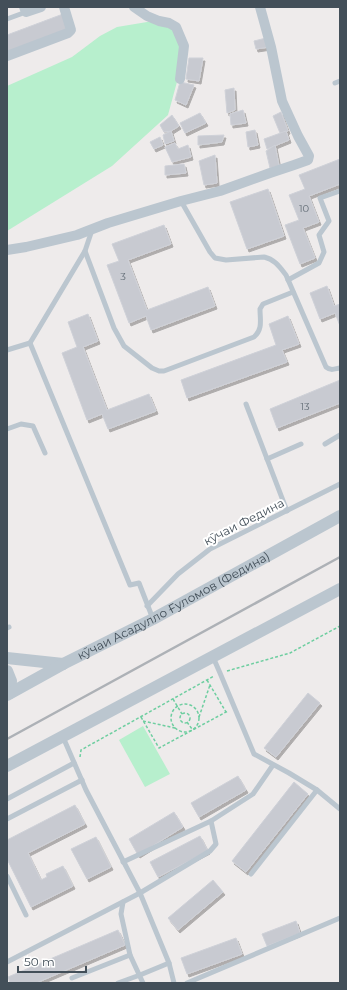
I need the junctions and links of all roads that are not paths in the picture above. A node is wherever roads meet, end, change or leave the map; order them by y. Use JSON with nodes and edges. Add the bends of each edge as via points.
{"nodes":[{"id":1,"x":41,"y":7,"type":"edge"},
{"id":2,"x":64,"y":7,"type":"edge"},
{"id":3,"x":134,"y":7,"type":"edge"},
{"id":4,"x":260,"y":7,"type":"edge"},
{"id":5,"x":25,"y":9,"type":"edge"},
{"id":6,"x":7,"y":20,"type":"edge"},
{"id":7,"x":7,"y":56,"type":"edge"},
{"id":8,"x":180,"y":78,"type":"dead end"},
{"id":9,"x":340,"y":191,"type":"edge"},
{"id":10,"x":181,"y":201,"type":"junction"},
{"id":11,"x":92,"y":229,"type":"junction"},
{"id":12,"x":7,"y":250,"type":"edge"},
{"id":13,"x":85,"y":252,"type":"junction"},
{"id":14,"x":288,"y":280,"type":"junction"},
{"id":15,"x":293,"y":292,"type":"junction"},
{"id":16,"x":30,"y":343,"type":"junction"},
{"id":17,"x":7,"y":350,"type":"edge"},
{"id":18,"x":340,"y":368,"type":"edge"},
{"id":19,"x":246,"y":404,"type":"dead end"},
{"id":20,"x":7,"y":430,"type":"edge"},
{"id":21,"x":340,"y":435,"type":"edge"},
{"id":22,"x":301,"y":444,"type":"dead end"},
{"id":23,"x":325,"y":444,"type":"dead end"},
{"id":24,"x":45,"y":453,"type":"dead end"},
{"id":25,"x":267,"y":459,"type":"junction"},
{"id":26,"x":340,"y":484,"type":"edge"},
{"id":27,"x":287,"y":511,"type":"junction"},
{"id":28,"x":340,"y":516,"type":"edge"},
{"id":29,"x":340,"y":589,"type":"edge"},
{"id":30,"x":147,"y":606,"type":"junction"},
{"id":31,"x":153,"y":619,"type":"junction"},
{"id":32,"x":7,"y":658,"type":"edge"},
{"id":33,"x":213,"y":658,"type":"junction"},
{"id":34,"x":64,"y":664,"type":"junction"},
{"id":35,"x":7,"y":671,"type":"edge"},
{"id":36,"x":8,"y":694,"type":"edge"},
{"id":37,"x":63,"y":737,"type":"junction"},
{"id":38,"x":74,"y":763,"type":"junction"},
{"id":39,"x":273,"y":764,"type":"junction"},
{"id":40,"x":7,"y":766,"type":"edge"},
{"id":41,"x":82,"y":780,"type":"junction"},
{"id":42,"x":317,"y":790,"type":"junction"},
{"id":43,"x":7,"y":799,"type":"edge"},
{"id":44,"x":340,"y":809,"type":"edge"},
{"id":45,"x":7,"y":819,"type":"edge"},
{"id":46,"x":212,"y":821,"type":"junction"},
{"id":47,"x":123,"y":862,"type":"junction"},
{"id":48,"x":250,"y":874,"type":"dead end"},
{"id":49,"x":7,"y":876,"type":"edge"},
{"id":50,"x":140,"y":893,"type":"junction"},
{"id":51,"x":123,"y":902,"type":"junction"},
{"id":52,"x":26,"y":915,"type":"dead end"},
{"id":53,"x":340,"y":918,"type":"edge"},
{"id":54,"x":130,"y":955,"type":"junction"},
{"id":55,"x":7,"y":962,"type":"edge"},
{"id":56,"x":169,"y":963,"type":"junction"},
{"id":57,"x":140,"y":975,"type":"junction"},
{"id":58,"x":72,"y":978,"type":"dead end"},
{"id":59,"x":118,"y":983,"type":"edge"},
{"id":60,"x":143,"y":983,"type":"edge"},
{"id":61,"x":174,"y":983,"type":"edge"},
{"id":62,"x":186,"y":983,"type":"edge"}],
"edges":[{"from":1,"to":5,"type":"street"},
{"from":2,"to":7,"type":"street","via":[[70,30],[68,34]]},
{"from":3,"to":8,"type":"street","via":[[147,16],[176,27],[184,46]]},
{"from":4,"to":10,"type":"street","via":[[272,47],[282,101],[309,158],[294,166],[220,191]]},
{"from":5,"to":6,"type":"lane"},
{"from":9,"to":14,"type":"lane","via":[[320,198],[328,221],[319,235],[324,252],[319,264]]},
{"from":10,"to":11,"type":"street"},
{"from":10,"to":14,"type":"lane","via":[[215,258],[270,258],[276,262]]},
{"from":11,"to":12,"type":"street","via":[[77,235]]},
{"from":11,"to":13,"type":"lane"},
{"from":13,"to":15,"type":"lane","via":[[114,328],[124,346],[159,371],[254,338],[261,327],[260,309],[263,304]]},
{"from":13,"to":16,"type":"lane"},
{"from":14,"to":15,"type":"lane"},
{"from":15,"to":18,"type":"lane","via":[[326,367],[329,370]]},
{"from":16,"to":17,"type":"lane"},
{"from":16,"to":30,"type":"lane","via":[[130,585],[139,582]]},
{"from":19,"to":25,"type":"lane"},
{"from":20,"to":24,"type":"lane","via":[[21,424],[33,426]]},
{"from":21,"to":23,"type":"lane"},
{"from":22,"to":25,"type":"lane"},
{"from":25,"to":27,"type":"lane"},
{"from":26,"to":27,"type":"lane","name":"кӯчаи Федина"},
{"from":27,"to":30,"type":"lane","name":"кӯчаи Федина","via":[[210,549],[178,574]]},
{"from":28,"to":31,"type":"street","name":"кӯчаи Асадулло Ғуломов (Федина)"},
{"from":29,"to":33,"type":"street"},
{"from":30,"to":31,"type":"lane"},
{"from":31,"to":34,"type":"street","name":"кӯчаи Асадулло Ғуломов (Федина)"},
{"from":32,"to":34,"type":"street"},
{"from":33,"to":37,"type":"street"},
{"from":33,"to":39,"type":"lane","via":[[254,754]]},
{"from":34,"to":36,"type":"street","name":"кӯчаи Асадулло Ғуломов (Федина)"},
{"from":35,"to":36,"type":"street","via":[[11,681]]},
{"from":37,"to":38,"type":"lane"},
{"from":37,"to":40,"type":"street"},
{"from":38,"to":41,"type":"lane"},
{"from":38,"to":43,"type":"lane"},
{"from":39,"to":42,"type":"lane"},
{"from":39,"to":46,"type":"lane","via":[[253,794]]},
{"from":41,"to":45,"type":"lane"},
{"from":41,"to":47,"type":"lane"},
{"from":42,"to":44,"type":"lane"},
{"from":42,"to":48,"type":"lane"},
{"from":46,"to":47,"type":"lane"},
{"from":46,"to":50,"type":"lane","via":[[216,844],[210,850]]},
{"from":47,"to":50,"type":"lane"},
{"from":49,"to":52,"type":"lane"},
{"from":50,"to":51,"type":"lane"},
{"from":50,"to":56,"type":"lane"},
{"from":51,"to":54,"type":"lane","via":[[120,914]]},
{"from":51,"to":55,"type":"lane"},
{"from":53,"to":62,"type":"lane"},
{"from":54,"to":57,"type":"lane"},
{"from":54,"to":58,"type":"lane"},
{"from":56,"to":57,"type":"lane"},
{"from":56,"to":61,"type":"lane"},
{"from":57,"to":59,"type":"lane"},
{"from":57,"to":60,"type":"lane"}]}
